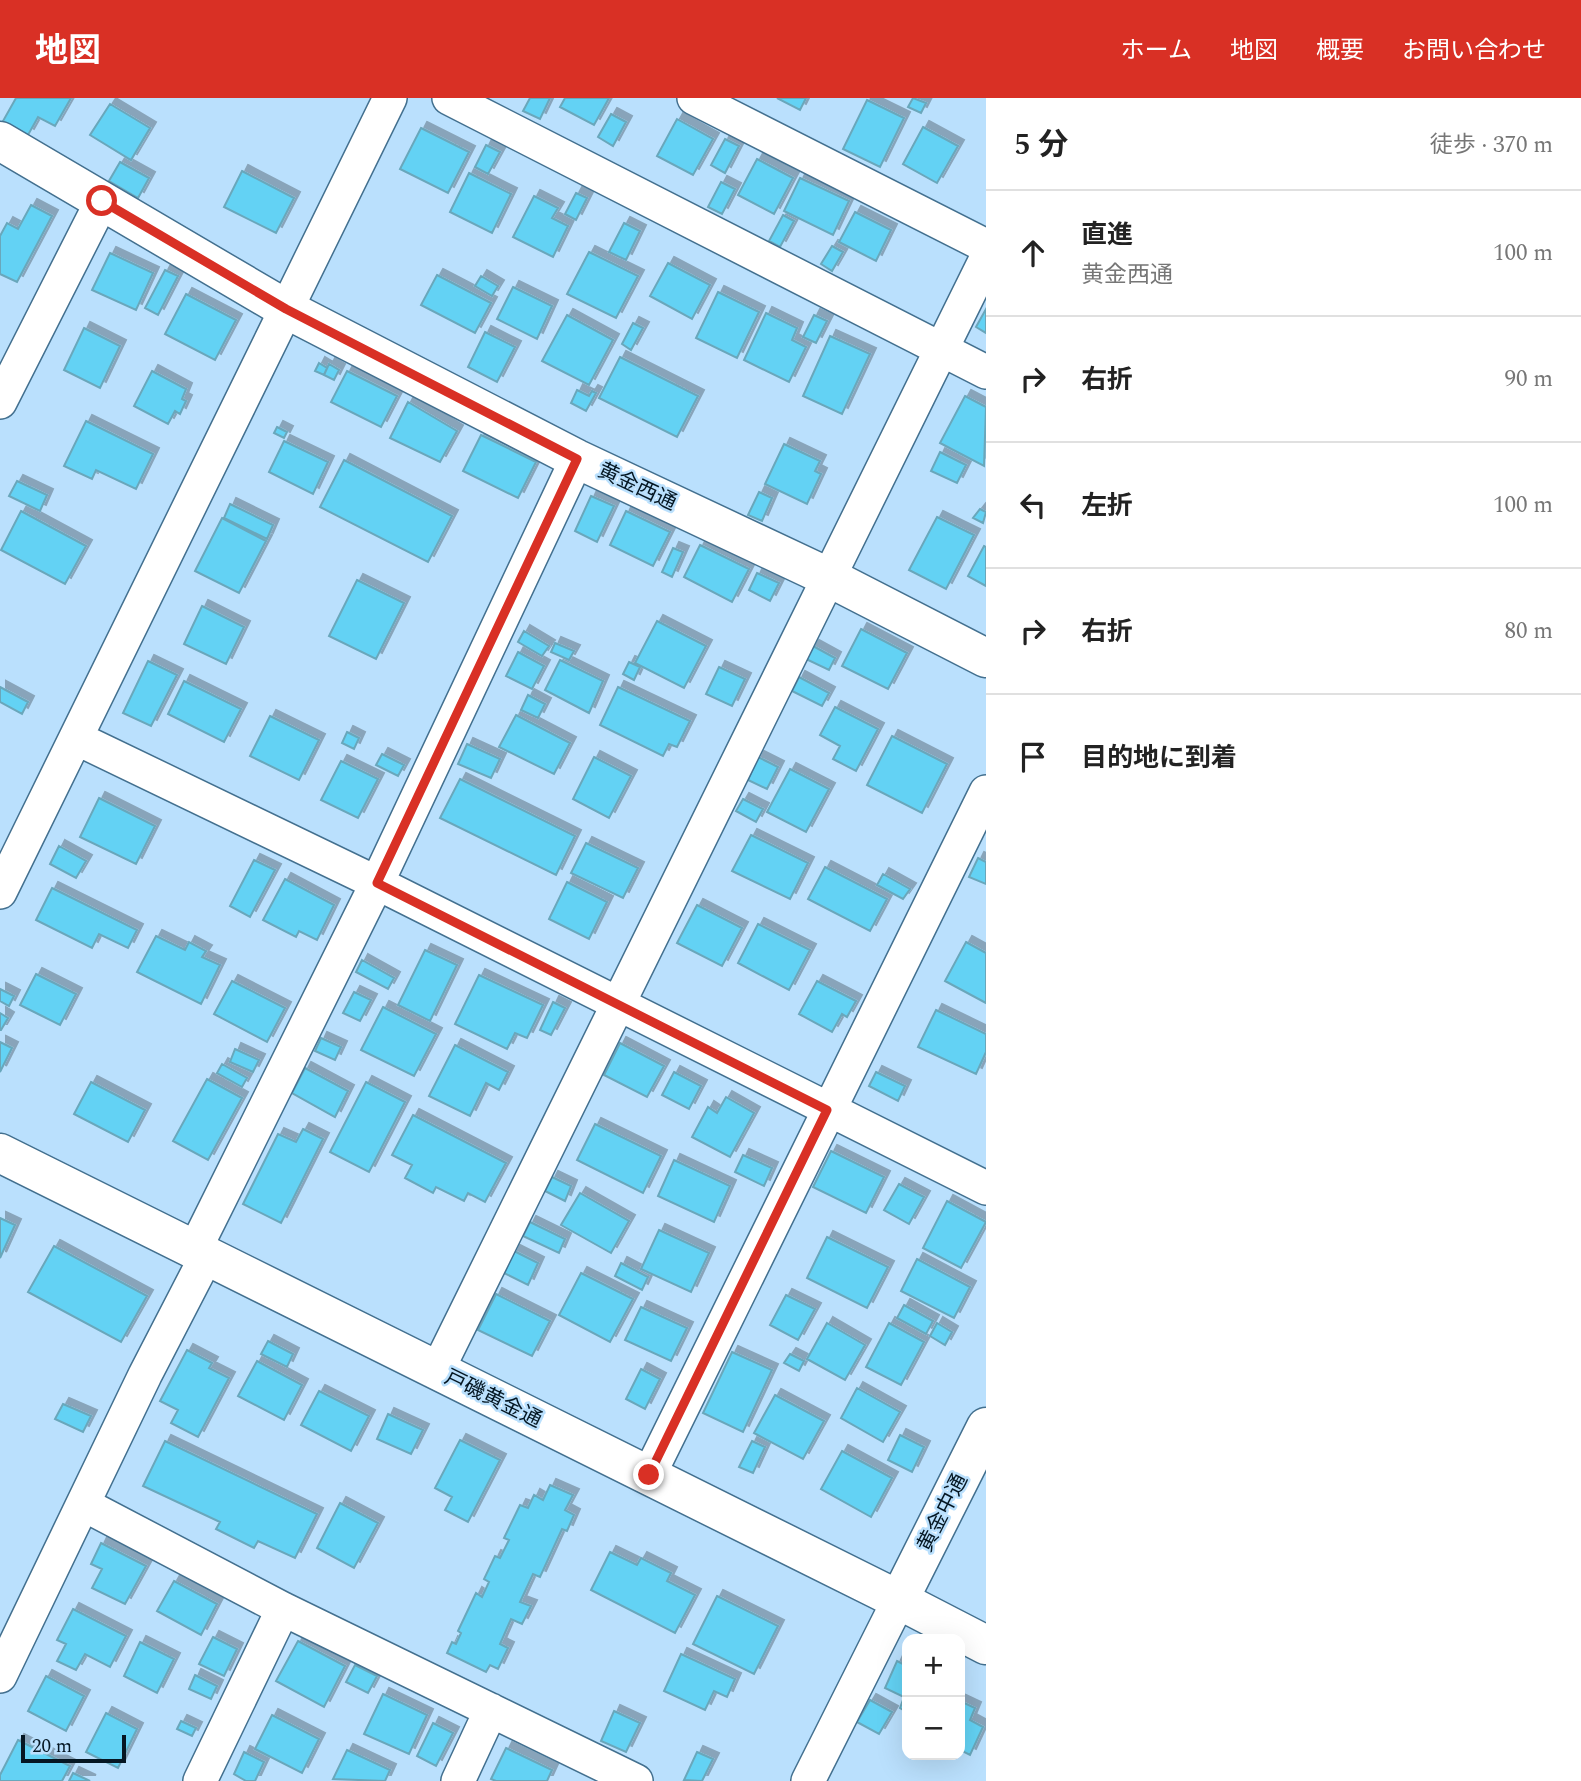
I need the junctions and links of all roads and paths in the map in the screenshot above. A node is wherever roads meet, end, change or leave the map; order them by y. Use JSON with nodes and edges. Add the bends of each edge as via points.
{"nodes":[{"id":1,"x":390,"y":98,"type":"edge"},
{"id":2,"x":449,"y":98,"type":"edge"},
{"id":3,"x":694,"y":98,"type":"edge"},
{"id":4,"x":0,"y":141,"type":"edge"},
{"id":5,"x":102,"y":201,"type":"junction"},
{"id":6,"x":986,"y":246,"type":"edge"},
{"id":7,"x":986,"y":259,"type":"edge"},
{"id":8,"x":286,"y":309,"type":"junction"},
{"id":9,"x":940,"y":349,"type":"junction"},
{"id":10,"x":986,"y":373,"type":"edge"},
{"id":11,"x":0,"y":402,"type":"edge"},
{"id":12,"x":577,"y":459,"type":"junction"},
{"id":13,"x":828,"y":577,"type":"junction"},
{"id":14,"x":986,"y":658,"type":"edge"},
{"id":15,"x":76,"y":738,"type":"junction"},
{"id":16,"x":986,"y":792,"type":"edge"},
{"id":17,"x":377,"y":883,"type":"junction"},
{"id":18,"x":0,"y":892,"type":"edge"},
{"id":19,"x":617,"y":1004,"type":"junction"},
{"id":20,"x":827,"y":1110,"type":"junction"},
{"id":21,"x":0,"y":1153,"type":"edge"},
{"id":22,"x":986,"y":1188,"type":"edge"},
{"id":23,"x":201,"y":1252,"type":"junction"},
{"id":24,"x":437,"y":1371,"type":"junction"},
{"id":25,"x":986,"y":1427,"type":"edge"},
{"id":26,"x":649,"y":1475,"type":"junction"},
{"id":27,"x":83,"y":1504,"type":"junction"},
{"id":28,"x":899,"y":1600,"type":"junction"},
{"id":29,"x":283,"y":1609,"type":"junction"},
{"id":30,"x":14,"y":1615,"type":"edge"},
{"id":31,"x":986,"y":1645,"type":"edge"},
{"id":32,"x":0,"y":1676,"type":"edge"},
{"id":33,"x":491,"y":1710,"type":"junction"},
{"id":34,"x":200,"y":1781,"type":"edge"},
{"id":35,"x":458,"y":1781,"type":"edge"},
{"id":36,"x":636,"y":1781,"type":"edge"},
{"id":37,"x":808,"y":1781,"type":"edge"}],
"edges":[{"from":1,"to":8,"type":"street"},
{"from":2,"to":9,"type":"street"},
{"from":3,"to":6,"type":"street"},
{"from":4,"to":5,"type":"street","name":"黄金西通"},
{"from":5,"to":8,"type":"street","name":"黄金西通"},
{"from":5,"to":11,"type":"street"},
{"from":7,"to":9,"type":"street"},
{"from":8,"to":12,"type":"street","name":"黄金西通"},
{"from":8,"to":15,"type":"street"},
{"from":9,"to":10,"type":"street"},
{"from":9,"to":13,"type":"street"},
{"from":12,"to":13,"type":"street","name":"黄金西通"},
{"from":12,"to":17,"type":"street"},
{"from":13,"to":14,"type":"street","name":"黄金西通"},
{"from":13,"to":19,"type":"street"},
{"from":15,"to":17,"type":"street"},
{"from":15,"to":18,"type":"street"},
{"from":16,"to":20,"type":"street"},
{"from":17,"to":19,"type":"street"},
{"from":17,"to":23,"type":"street"},
{"from":19,"to":20,"type":"street"},
{"from":19,"to":24,"type":"street"},
{"from":20,"to":22,"type":"street"},
{"from":20,"to":26,"type":"street"},
{"from":21,"to":23,"type":"street","name":"戸磯黄金通"},
{"from":23,"to":24,"type":"street","name":"戸磯黄金通"},
{"from":23,"to":27,"type":"street"},
{"from":24,"to":26,"type":"street","name":"戸磯黄金通"},
{"from":25,"to":28,"type":"street","name":"黄金中通"},
{"from":26,"to":28,"type":"street","name":"戸磯黄金通"},
{"from":27,"to":29,"type":"street"},
{"from":27,"to":30,"type":"street"},
{"from":28,"to":31,"type":"street","name":"戸磯黄金通"},
{"from":28,"to":37,"type":"street"},
{"from":29,"to":33,"type":"street"},
{"from":29,"to":34,"type":"street"},
{"from":30,"to":32,"type":"street"},
{"from":33,"to":35,"type":"street"},
{"from":33,"to":36,"type":"street"}]}
